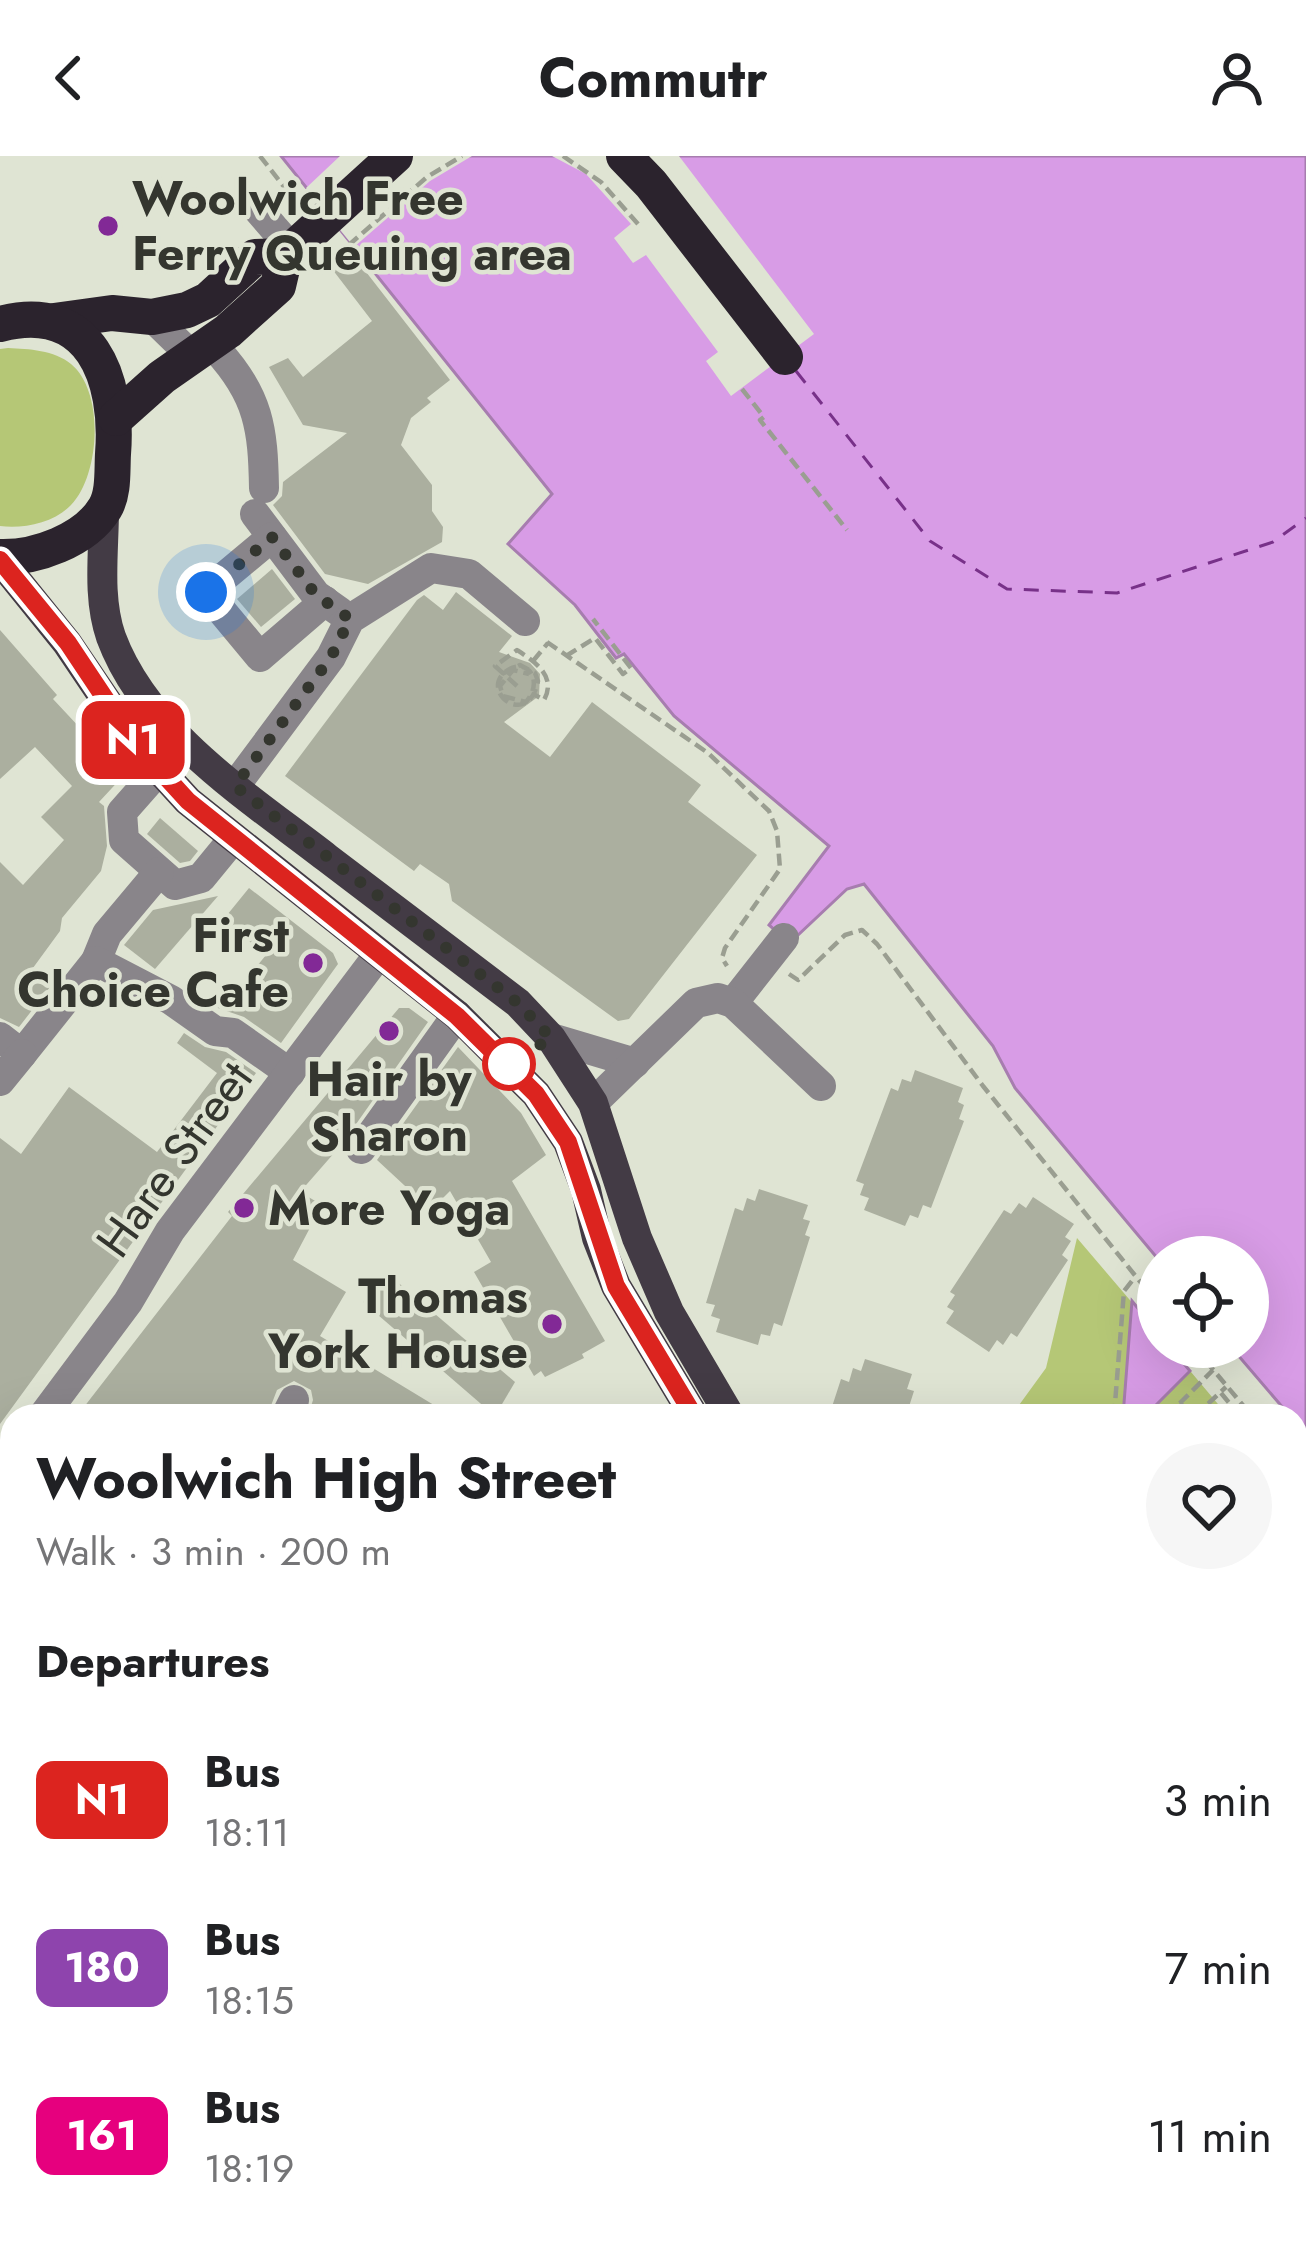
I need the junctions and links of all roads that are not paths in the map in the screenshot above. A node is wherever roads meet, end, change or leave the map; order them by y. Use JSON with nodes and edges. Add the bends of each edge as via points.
{"nodes":[{"id":1,"x":395,"y":156,"type":"edge"},
{"id":2,"x":623,"y":156,"type":"edge"},
{"id":3,"x":260,"y":212,"type":"dead end"},
{"id":4,"x":289,"y":252,"type":"junction"},
{"id":5,"x":152,"y":316,"type":"junction"},
{"id":6,"x":19,"y":318,"type":"edge"},
{"id":7,"x":235,"y":351,"type":"junction"},
{"id":8,"x":191,"y":356,"type":"junction"},
{"id":9,"x":784,"y":357,"type":"dead end"},
{"id":10,"x":116,"y":418,"type":"junction"},
{"id":11,"x":104,"y":509,"type":"junction"},
{"id":12,"x":264,"y":513,"type":"junction"},
{"id":13,"x":0,"y":558,"type":"edge"},
{"id":14,"x":337,"y":610,"type":"junction"},
{"id":15,"x":537,"y":632,"type":"road end"},
{"id":16,"x":159,"y":770,"type":"junction"},
{"id":17,"x":235,"y":786,"type":"junction"},
{"id":18,"x":233,"y":839,"type":"junction"},
{"id":19,"x":159,"y":872,"type":"junction"},
{"id":20,"x":784,"y":938,"type":"dead end"},
{"id":21,"x":379,"y":955,"type":"junction"},
{"id":22,"x":96,"y":961,"type":"junction"},
{"id":23,"x":733,"y":1003,"type":"junction"},
{"id":24,"x":457,"y":1016,"type":"junction"},
{"id":25,"x":551,"y":1038,"type":"junction"},
{"id":26,"x":11,"y":1046,"type":"edge"},
{"id":27,"x":635,"y":1063,"type":"junction"},
{"id":28,"x":290,"y":1073,"type":"junction"},
{"id":29,"x":0,"y":1081,"type":"edge"},
{"id":30,"x":820,"y":1086,"type":"dead end"},
{"id":31,"x":593,"y":1103,"type":"junction"},
{"id":32,"x":362,"y":1149,"type":"dead end"},
{"id":33,"x":52,"y":1404,"type":"edge"},
{"id":34,"x":687,"y":1404,"type":"edge"},
{"id":35,"x":723,"y":1404,"type":"edge"}],
"edges":[{"from":1,"to":4,"type":"highway"},
{"from":2,"to":9,"type":"highway"},
{"from":3,"to":4,"type":"street"},
{"from":4,"to":5,"type":"highway","via":[[255,257],[208,300]]},
{"from":4,"to":7,"type":"highway","via":[[278,286]]},
{"from":5,"to":6,"type":"highway"},
{"from":5,"to":8,"type":"street"},
{"from":6,"to":10,"type":"highway","via":[[93,352]]},
{"from":7,"to":8,"type":"highway"},
{"from":7,"to":12,"type":"street","via":[[262,430]]},
{"from":8,"to":10,"type":"highway"},
{"from":10,"to":11,"type":"highway"},
{"from":11,"to":13,"type":"highway","via":[[57,545]]},
{"from":11,"to":17,"type":"main road","via":[[103,601],[113,643],[164,718]]},
{"from":12,"to":14,"type":"street","via":[[298,573]]},
{"from":12,"to":14,"type":"street","via":[[206,592],[260,657]]},
{"from":13,"to":16,"type":"main road"},
{"from":14,"to":15,"type":"street","via":[[431,568],[469,574]]},
{"from":14,"to":17,"type":"street","via":[[331,657]]},
{"from":16,"to":18,"type":"main road"},
{"from":16,"to":19,"type":"street","via":[[122,812],[124,840]]},
{"from":17,"to":25,"type":"main road","via":[[518,1003]]},
{"from":18,"to":19,"type":"street","via":[[201,878],[175,885]]},
{"from":18,"to":21,"type":"main road"},
{"from":19,"to":22,"type":"street","via":[[107,934]]},
{"from":20,"to":23,"type":"street"},
{"from":21,"to":24,"type":"main road"},
{"from":21,"to":28,"type":"street","name":"Hare Street"},
{"from":22,"to":26,"type":"street"},
{"from":22,"to":28,"type":"street","via":[[215,1031],[233,1033]]},
{"from":23,"to":27,"type":"street","via":[[696,1003]]},
{"from":23,"to":30,"type":"street"},
{"from":24,"to":32,"type":"street"},
{"from":24,"to":34,"type":"main road","via":[[536,1094],[568,1142],[616,1286]]},
{"from":25,"to":27,"type":"street"},
{"from":25,"to":31,"type":"main road"},
{"from":26,"to":29,"type":"street"},
{"from":27,"to":31,"type":"street"},
{"from":28,"to":33,"type":"street","name":"Hare Street"},
{"from":31,"to":35,"type":"main road","via":[[637,1238]]}]}
